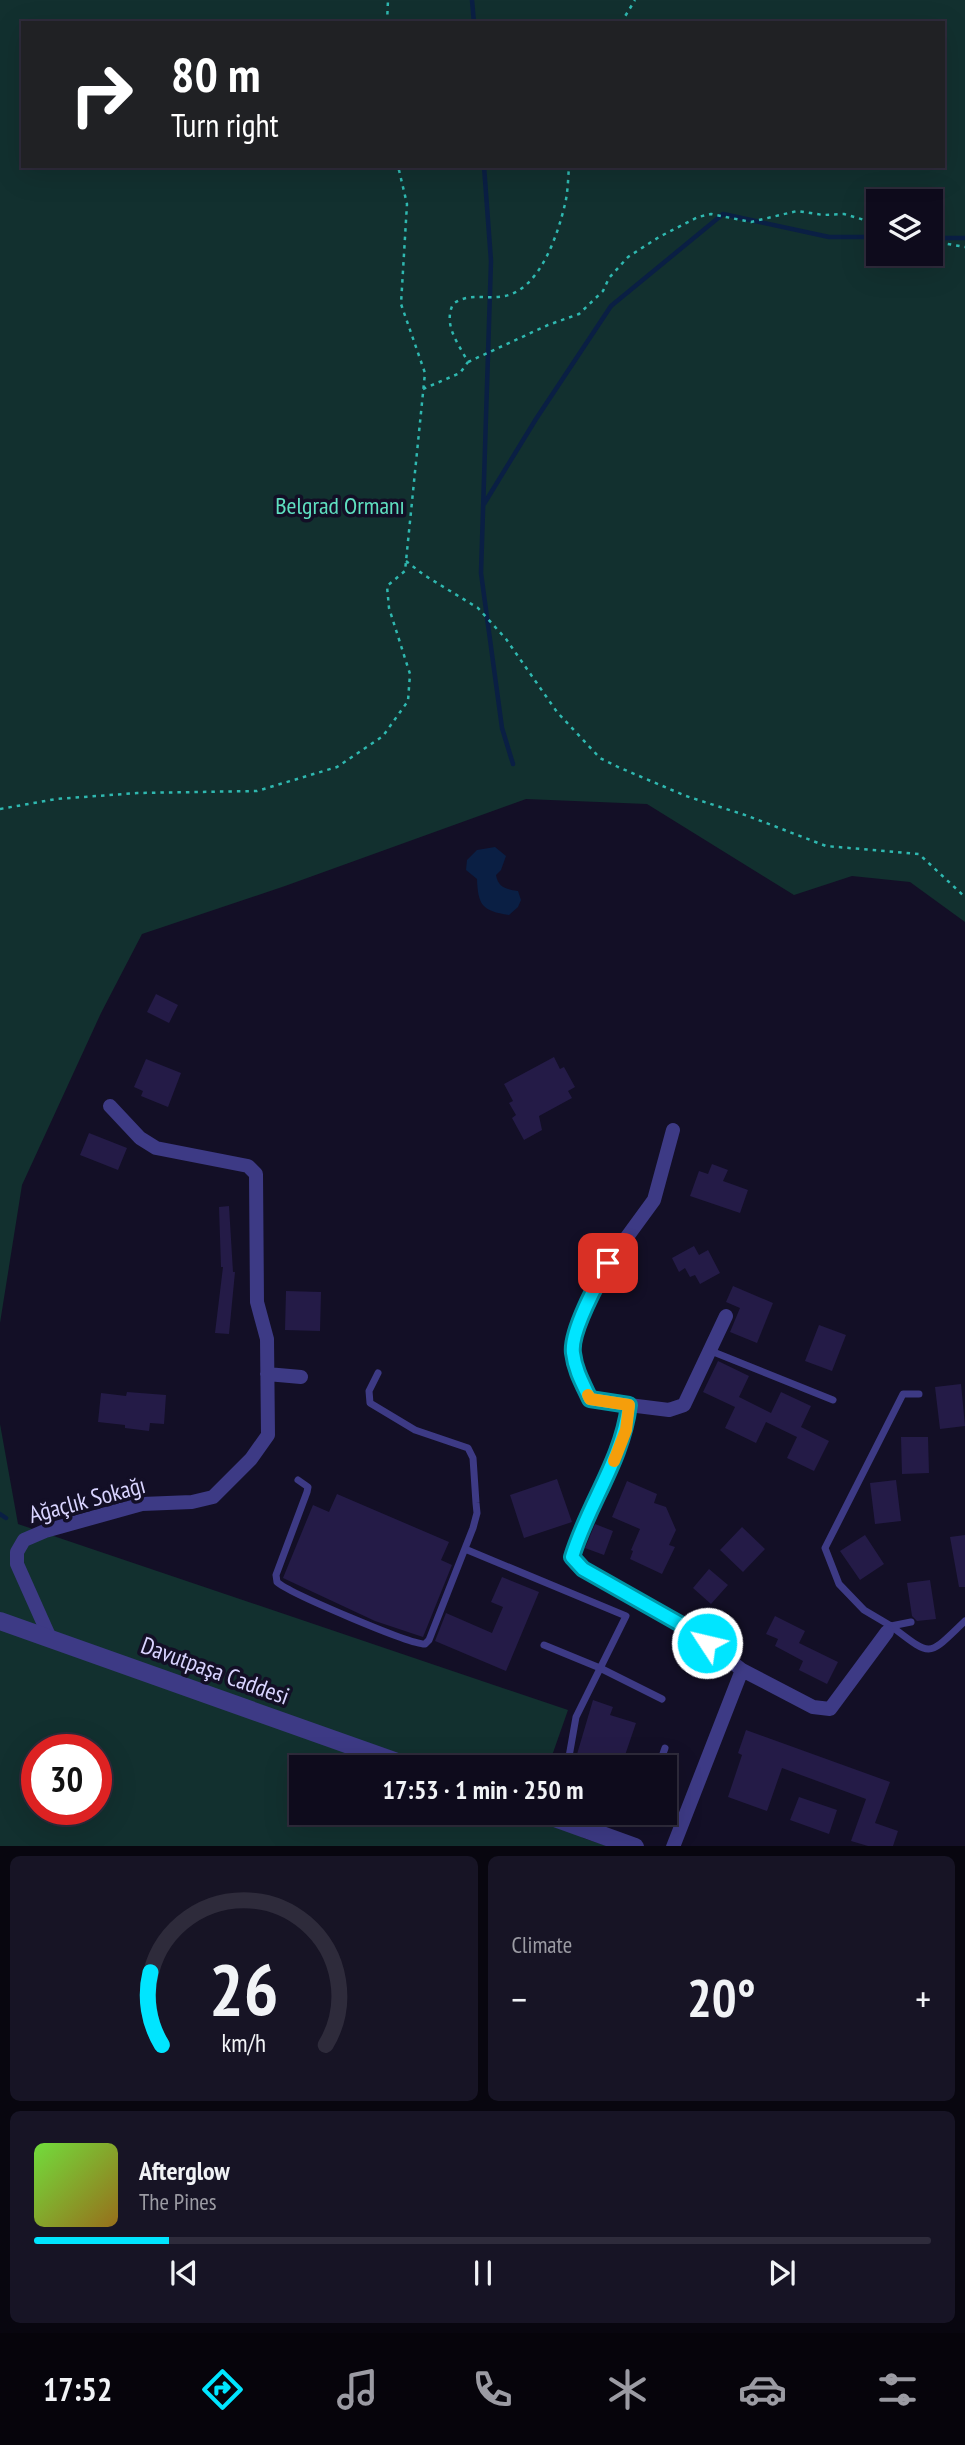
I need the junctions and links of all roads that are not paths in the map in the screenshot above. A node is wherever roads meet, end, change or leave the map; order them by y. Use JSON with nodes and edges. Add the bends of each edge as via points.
{"nodes":[{"id":1,"x":110,"y":1106,"type":"dead end"},
{"id":2,"x":673,"y":1130,"type":"dead end"},
{"id":3,"x":726,"y":1316,"type":"dead end"},
{"id":4,"x":710,"y":1351,"type":"junction"},
{"id":5,"x":378,"y":1373,"type":"dead end"},
{"id":6,"x":267,"y":1374,"type":"junction"},
{"id":7,"x":300,"y":1377,"type":"dead end"},
{"id":8,"x":919,"y":1394,"type":"dead end"},
{"id":9,"x":833,"y":1400,"type":"dead end"},
{"id":10,"x":629,"y":1405,"type":"junction"},
{"id":11,"x":298,"y":1480,"type":"dead end"},
{"id":12,"x":465,"y":1549,"type":"junction"},
{"id":13,"x":0,"y":1621,"type":"edge"},
{"id":14,"x":965,"y":1621,"type":"edge"},
{"id":15,"x":911,"y":1622,"type":"dead end"},
{"id":16,"x":889,"y":1629,"type":"junction"},
{"id":17,"x":50,"y":1638,"type":"junction"},
{"id":18,"x":544,"y":1645,"type":"dead end"},
{"id":19,"x":600,"y":1668,"type":"junction"},
{"id":20,"x":742,"y":1670,"type":"junction"},
{"id":21,"x":662,"y":1699,"type":"dead end"},
{"id":22,"x":665,"y":1748,"type":"dead end"},
{"id":23,"x":378,"y":1755,"type":"edge"},
{"id":24,"x":569,"y":1755,"type":"edge"},
{"id":25,"x":663,"y":1755,"type":"edge"},
{"id":26,"x":575,"y":1825,"type":"edge"},
{"id":27,"x":635,"y":1846,"type":"edge"},
{"id":28,"x":673,"y":1846,"type":"edge"}],
"edges":[{"from":1,"to":6,"type":"street","via":[[140,1138],[156,1147],[248,1166],[256,1174],[257,1302],[267,1339]]},
{"from":2,"to":10,"type":"street","via":[[654,1200],[608,1263],[588,1301],[572,1349],[575,1368],[590,1399]]},
{"from":3,"to":4,"type":"street"},
{"from":4,"to":9,"type":"lane"},
{"from":4,"to":10,"type":"street","via":[[684,1405],[669,1410]]},
{"from":5,"to":12,"type":"lane","via":[[369,1391],[370,1403],[415,1430],[471,1451],[477,1513]]},
{"from":6,"to":7,"type":"street"},
{"from":6,"to":17,"type":"street","name":"Ağaçlık Sokağı","via":[[268,1435],[213,1497],[142,1504],[24,1541],[17,1564]]},
{"from":8,"to":16,"type":"lane","via":[[903,1394],[825,1548],[839,1584]]},
{"from":10,"to":20,"type":"street","via":[[626,1430],[572,1557],[583,1569],[689,1629]]},
{"from":11,"to":12,"type":"lane","via":[[308,1487],[307,1492],[277,1582],[420,1645],[429,1640]]},
{"from":12,"to":19,"type":"lane","via":[[626,1616]]},
{"from":13,"to":17,"type":"street","name":"Davutpaşa Caddesi"},
{"from":14,"to":16,"type":"lane","via":[[928,1651]]},
{"from":15,"to":16,"type":"lane"},
{"from":16,"to":20,"type":"street","via":[[830,1709],[813,1707]]},
{"from":17,"to":23,"type":"street","name":"Davutpaşa Caddesi"},
{"from":18,"to":19,"type":"lane"},
{"from":19,"to":21,"type":"lane"},
{"from":19,"to":24,"type":"lane","via":[[576,1717]]},
{"from":20,"to":28,"type":"street"},
{"from":22,"to":25,"type":"lane"},
{"from":26,"to":27,"type":"street"}]}
